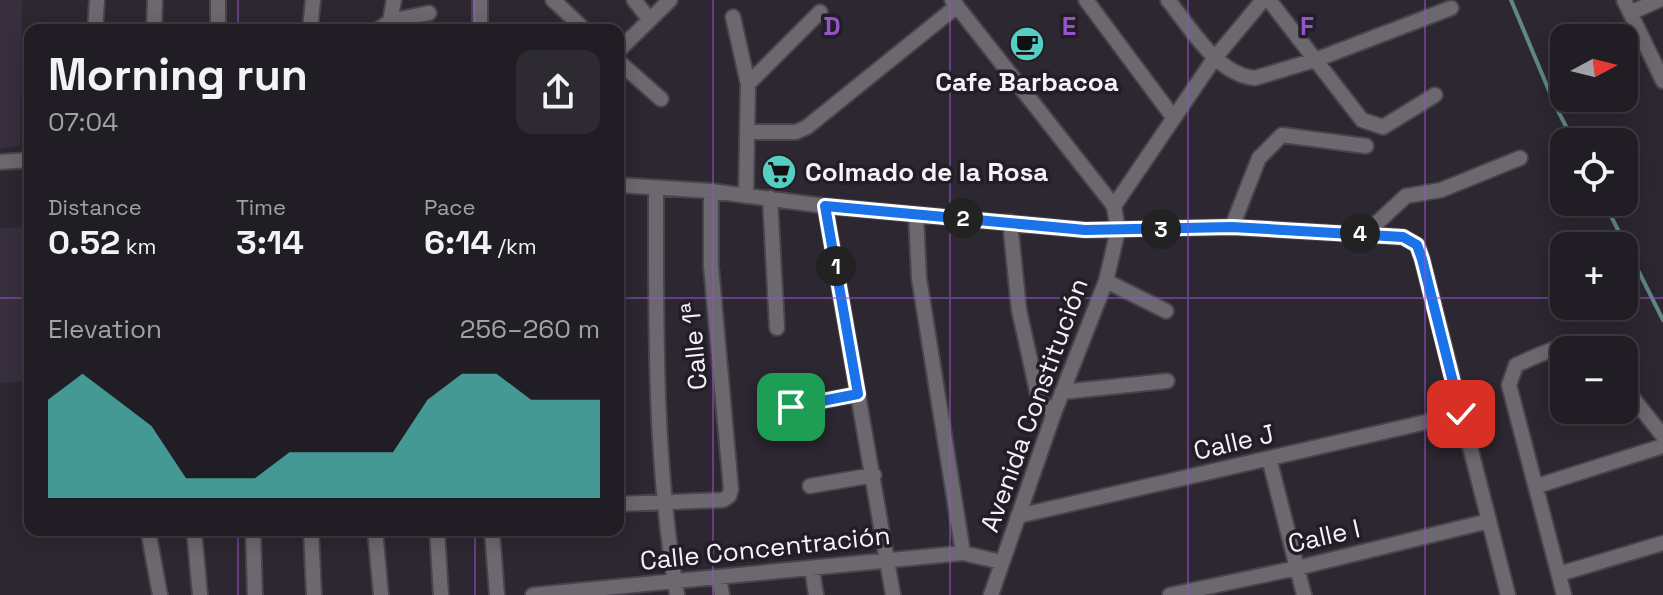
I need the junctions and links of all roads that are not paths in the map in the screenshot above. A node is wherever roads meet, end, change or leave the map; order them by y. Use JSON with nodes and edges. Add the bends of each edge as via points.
{"nodes":[{"id":1,"x":97,"y":0,"type":"edge"},
{"id":2,"x":155,"y":0,"type":"edge"},
{"id":3,"x":218,"y":0,"type":"edge"},
{"id":4,"x":313,"y":0,"type":"edge"},
{"id":5,"x":394,"y":0,"type":"edge"},
{"id":6,"x":480,"y":0,"type":"edge"},
{"id":7,"x":553,"y":0,"type":"edge"},
{"id":8,"x":634,"y":0,"type":"edge"},
{"id":9,"x":670,"y":0,"type":"edge"},
{"id":10,"x":1086,"y":0,"type":"edge"},
{"id":11,"x":1168,"y":0,"type":"edge"},
{"id":12,"x":1266,"y":0,"type":"edge"},
{"id":13,"x":1659,"y":0,"type":"edge"},
{"id":14,"x":955,"y":3,"type":"edge"},
{"id":15,"x":1627,"y":7,"type":"edge"},
{"id":16,"x":1451,"y":8,"type":"dead end"},
{"id":17,"x":820,"y":12,"type":"dead end"},
{"id":18,"x":429,"y":13,"type":"dead end"},
{"id":19,"x":733,"y":17,"type":"dead end"},
{"id":20,"x":650,"y":20,"type":"junction"},
{"id":21,"x":95,"y":24,"type":"edge"},
{"id":22,"x":154,"y":24,"type":"edge"},
{"id":23,"x":218,"y":24,"type":"edge"},
{"id":24,"x":311,"y":24,"type":"edge"},
{"id":25,"x":385,"y":24,"type":"edge"},
{"id":26,"x":391,"y":24,"type":"edge"},
{"id":27,"x":480,"y":24,"type":"edge"},
{"id":28,"x":579,"y":24,"type":"edge"},
{"id":29,"x":624,"y":45,"type":"edge"},
{"id":30,"x":1214,"y":59,"type":"junction"},
{"id":31,"x":1315,"y":60,"type":"junction"},
{"id":32,"x":624,"y":66,"type":"edge"},
{"id":33,"x":1663,"y":81,"type":"edge"},
{"id":34,"x":748,"y":84,"type":"junction"},
{"id":35,"x":1435,"y":95,"type":"dead end"},
{"id":36,"x":661,"y":99,"type":"dead end"},
{"id":37,"x":1173,"y":117,"type":"junction"},
{"id":38,"x":748,"y":132,"type":"junction"},
{"id":39,"x":1366,"y":146,"type":"dead end"},
{"id":40,"x":1520,"y":158,"type":"dead end"},
{"id":41,"x":24,"y":160,"type":"edge"},
{"id":42,"x":0,"y":162,"type":"edge"},
{"id":43,"x":624,"y":185,"type":"edge"},
{"id":44,"x":656,"y":188,"type":"junction"},
{"id":45,"x":711,"y":191,"type":"junction"},
{"id":46,"x":746,"y":196,"type":"junction"},
{"id":47,"x":770,"y":198,"type":"junction"},
{"id":48,"x":825,"y":206,"type":"junction"},
{"id":49,"x":1114,"y":206,"type":"junction"},
{"id":50,"x":916,"y":215,"type":"junction"},
{"id":51,"x":1010,"y":222,"type":"junction"},
{"id":52,"x":1232,"y":227,"type":"junction"},
{"id":53,"x":1118,"y":230,"type":"junction"},
{"id":54,"x":1365,"y":234,"type":"junction"},
{"id":55,"x":1106,"y":281,"type":"junction"},
{"id":56,"x":1166,"y":311,"type":"dead end"},
{"id":57,"x":777,"y":328,"type":"dead end"},
{"id":58,"x":1550,"y":351,"type":"edge"},
{"id":59,"x":1167,"y":381,"type":"dead end"},
{"id":60,"x":1062,"y":392,"type":"junction"},
{"id":61,"x":858,"y":394,"type":"junction"},
{"id":62,"x":1638,"y":405,"type":"edge"},
{"id":63,"x":791,"y":407,"type":"dead end"},
{"id":64,"x":1054,"y":413,"type":"junction"},
{"id":65,"x":1461,"y":414,"type":"junction"},
{"id":66,"x":1663,"y":436,"type":"edge"},
{"id":67,"x":1663,"y":446,"type":"edge"},
{"id":68,"x":1269,"y":458,"type":"junction"},
{"id":69,"x":874,"y":475,"type":"junction"},
{"id":70,"x":810,"y":486,"type":"dead end"},
{"id":71,"x":1537,"y":486,"type":"junction"},
{"id":72,"x":664,"y":501,"type":"junction"},
{"id":73,"x":624,"y":504,"type":"edge"},
{"id":74,"x":1018,"y":516,"type":"junction"},
{"id":75,"x":1489,"y":521,"type":"junction"},
{"id":76,"x":149,"y":536,"type":"edge"},
{"id":77,"x":195,"y":536,"type":"edge"},
{"id":78,"x":253,"y":536,"type":"edge"},
{"id":79,"x":311,"y":536,"type":"edge"},
{"id":80,"x":376,"y":536,"type":"edge"},
{"id":81,"x":437,"y":536,"type":"edge"},
{"id":82,"x":492,"y":536,"type":"edge"},
{"id":83,"x":1663,"y":543,"type":"edge"},
{"id":84,"x":963,"y":553,"type":"junction"},
{"id":85,"x":887,"y":561,"type":"junction"},
{"id":86,"x":1001,"y":562,"type":"junction"},
{"id":87,"x":812,"y":568,"type":"junction"},
{"id":88,"x":1297,"y":568,"type":"junction"},
{"id":89,"x":1559,"y":574,"type":"junction"},
{"id":90,"x":719,"y":577,"type":"junction"},
{"id":91,"x":676,"y":588,"type":"edge"},
{"id":92,"x":596,"y":592,"type":"edge"},
{"id":93,"x":160,"y":595,"type":"edge"},
{"id":94,"x":200,"y":595,"type":"edge"},
{"id":95,"x":255,"y":595,"type":"edge"},
{"id":96,"x":314,"y":595,"type":"edge"},
{"id":97,"x":381,"y":595,"type":"edge"},
{"id":98,"x":441,"y":595,"type":"edge"},
{"id":99,"x":497,"y":595,"type":"edge"},
{"id":100,"x":533,"y":595,"type":"edge"},
{"id":101,"x":722,"y":595,"type":"edge"},
{"id":102,"x":816,"y":595,"type":"edge"},
{"id":103,"x":893,"y":595,"type":"edge"},
{"id":104,"x":991,"y":595,"type":"edge"},
{"id":105,"x":1170,"y":595,"type":"edge"},
{"id":106,"x":1304,"y":595,"type":"edge"},
{"id":107,"x":1508,"y":595,"type":"edge"},
{"id":108,"x":1564,"y":595,"type":"edge"}],
"edges":[{"from":1,"to":21,"type":"street"},
{"from":2,"to":22,"type":"street"},
{"from":3,"to":23,"type":"street"},
{"from":4,"to":24,"type":"street"},
{"from":5,"to":25,"type":"street"},
{"from":6,"to":27,"type":"street"},
{"from":7,"to":28,"type":"street"},
{"from":8,"to":20,"type":"street"},
{"from":9,"to":20,"type":"street"},
{"from":10,"to":37,"type":"street"},
{"from":11,"to":30,"type":"street"},
{"from":12,"to":30,"type":"street"},
{"from":12,"to":31,"type":"street"},
{"from":13,"to":15,"type":"street"},
{"from":14,"to":38,"type":"street","via":[[807,127],[796,132]]},
{"from":14,"to":49,"type":"street"},
{"from":15,"to":33,"type":"street"},
{"from":16,"to":31,"type":"street"},
{"from":17,"to":34,"type":"street"},
{"from":18,"to":26,"type":"street"},
{"from":19,"to":34,"type":"street"},
{"from":20,"to":29,"type":"street"},
{"from":30,"to":31,"type":"street","via":[[1255,78]]},
{"from":30,"to":37,"type":"street"},
{"from":31,"to":35,"type":"street","via":[[1362,120],[1383,127]]},
{"from":32,"to":36,"type":"street"},
{"from":34,"to":38,"type":"street"},
{"from":37,"to":49,"type":"street"},
{"from":38,"to":46,"type":"street"},
{"from":39,"to":52,"type":"street","via":[[1282,135],[1259,158]]},
{"from":40,"to":54,"type":"street","via":[[1441,190],[1406,196]]},
{"from":41,"to":42,"type":"street"},
{"from":43,"to":44,"type":"street"},
{"from":44,"to":45,"type":"street"},
{"from":44,"to":72,"type":"street","via":[[656,381]]},
{"from":45,"to":46,"type":"street"},
{"from":45,"to":72,"type":"street","name":"Calle 1ª","via":[[711,266],[731,489],[723,500]]},
{"from":46,"to":47,"type":"street"},
{"from":47,"to":48,"type":"street"},
{"from":47,"to":57,"type":"street"},
{"from":48,"to":50,"type":"street"},
{"from":48,"to":61,"type":"street"},
{"from":49,"to":53,"type":"street"},
{"from":50,"to":51,"type":"street"},
{"from":50,"to":84,"type":"street","via":[[919,278]]},
{"from":51,"to":53,"type":"street"},
{"from":51,"to":64,"type":"street","via":[[1019,310],[1039,400]]},
{"from":52,"to":53,"type":"street"},
{"from":52,"to":54,"type":"street"},
{"from":53,"to":55,"type":"street","name":"Avenida Constitución"},
{"from":54,"to":65,"type":"street","via":[[1403,237],[1417,245]]},
{"from":55,"to":56,"type":"street"},
{"from":55,"to":60,"type":"street","name":"Avenida Constitución"},
{"from":58,"to":71,"type":"street","via":[[1516,365],[1509,385]]},
{"from":59,"to":60,"type":"street"},
{"from":60,"to":64,"type":"street","name":"Avenida Constitución"},
{"from":61,"to":63,"type":"street"},
{"from":61,"to":69,"type":"street"},
{"from":62,"to":66,"type":"street"},
{"from":64,"to":74,"type":"street","name":"Avenida Constitución"},
{"from":65,"to":68,"type":"street","name":"Calle J"},
{"from":65,"to":75,"type":"street"},
{"from":67,"to":71,"type":"street"},
{"from":68,"to":74,"type":"street","name":"Calle J"},
{"from":68,"to":88,"type":"street"},
{"from":69,"to":70,"type":"street"},
{"from":69,"to":85,"type":"street"},
{"from":71,"to":89,"type":"street"},
{"from":72,"to":73,"type":"street"},
{"from":72,"to":91,"type":"street"},
{"from":74,"to":86,"type":"street","name":"Avenida Constitución"},
{"from":75,"to":88,"type":"street","name":"Calle I"},
{"from":75,"to":107,"type":"street"},
{"from":76,"to":93,"type":"street"},
{"from":77,"to":94,"type":"street"},
{"from":78,"to":95,"type":"street"},
{"from":79,"to":96,"type":"street"},
{"from":80,"to":97,"type":"street"},
{"from":81,"to":98,"type":"street"},
{"from":82,"to":99,"type":"street"},
{"from":83,"to":89,"type":"street"},
{"from":84,"to":85,"type":"street","name":"Calle Concentración"},
{"from":84,"to":86,"type":"street","name":"Calle Concentración"},
{"from":85,"to":87,"type":"street","name":"Calle Concentración"},
{"from":85,"to":103,"type":"street"},
{"from":86,"to":104,"type":"street","name":"Avenida Constitución"},
{"from":87,"to":90,"type":"street","name":"Calle Concentración"},
{"from":87,"to":102,"type":"street"},
{"from":88,"to":105,"type":"street","name":"Calle I"},
{"from":88,"to":106,"type":"street"},
{"from":89,"to":108,"type":"street"},
{"from":90,"to":91,"type":"street","name":"Calle Concentración"},
{"from":90,"to":101,"type":"street"},
{"from":91,"to":92,"type":"street","name":"Calle Concentración"},
{"from":92,"to":100,"type":"street","name":"Calle Concentración"}]}
